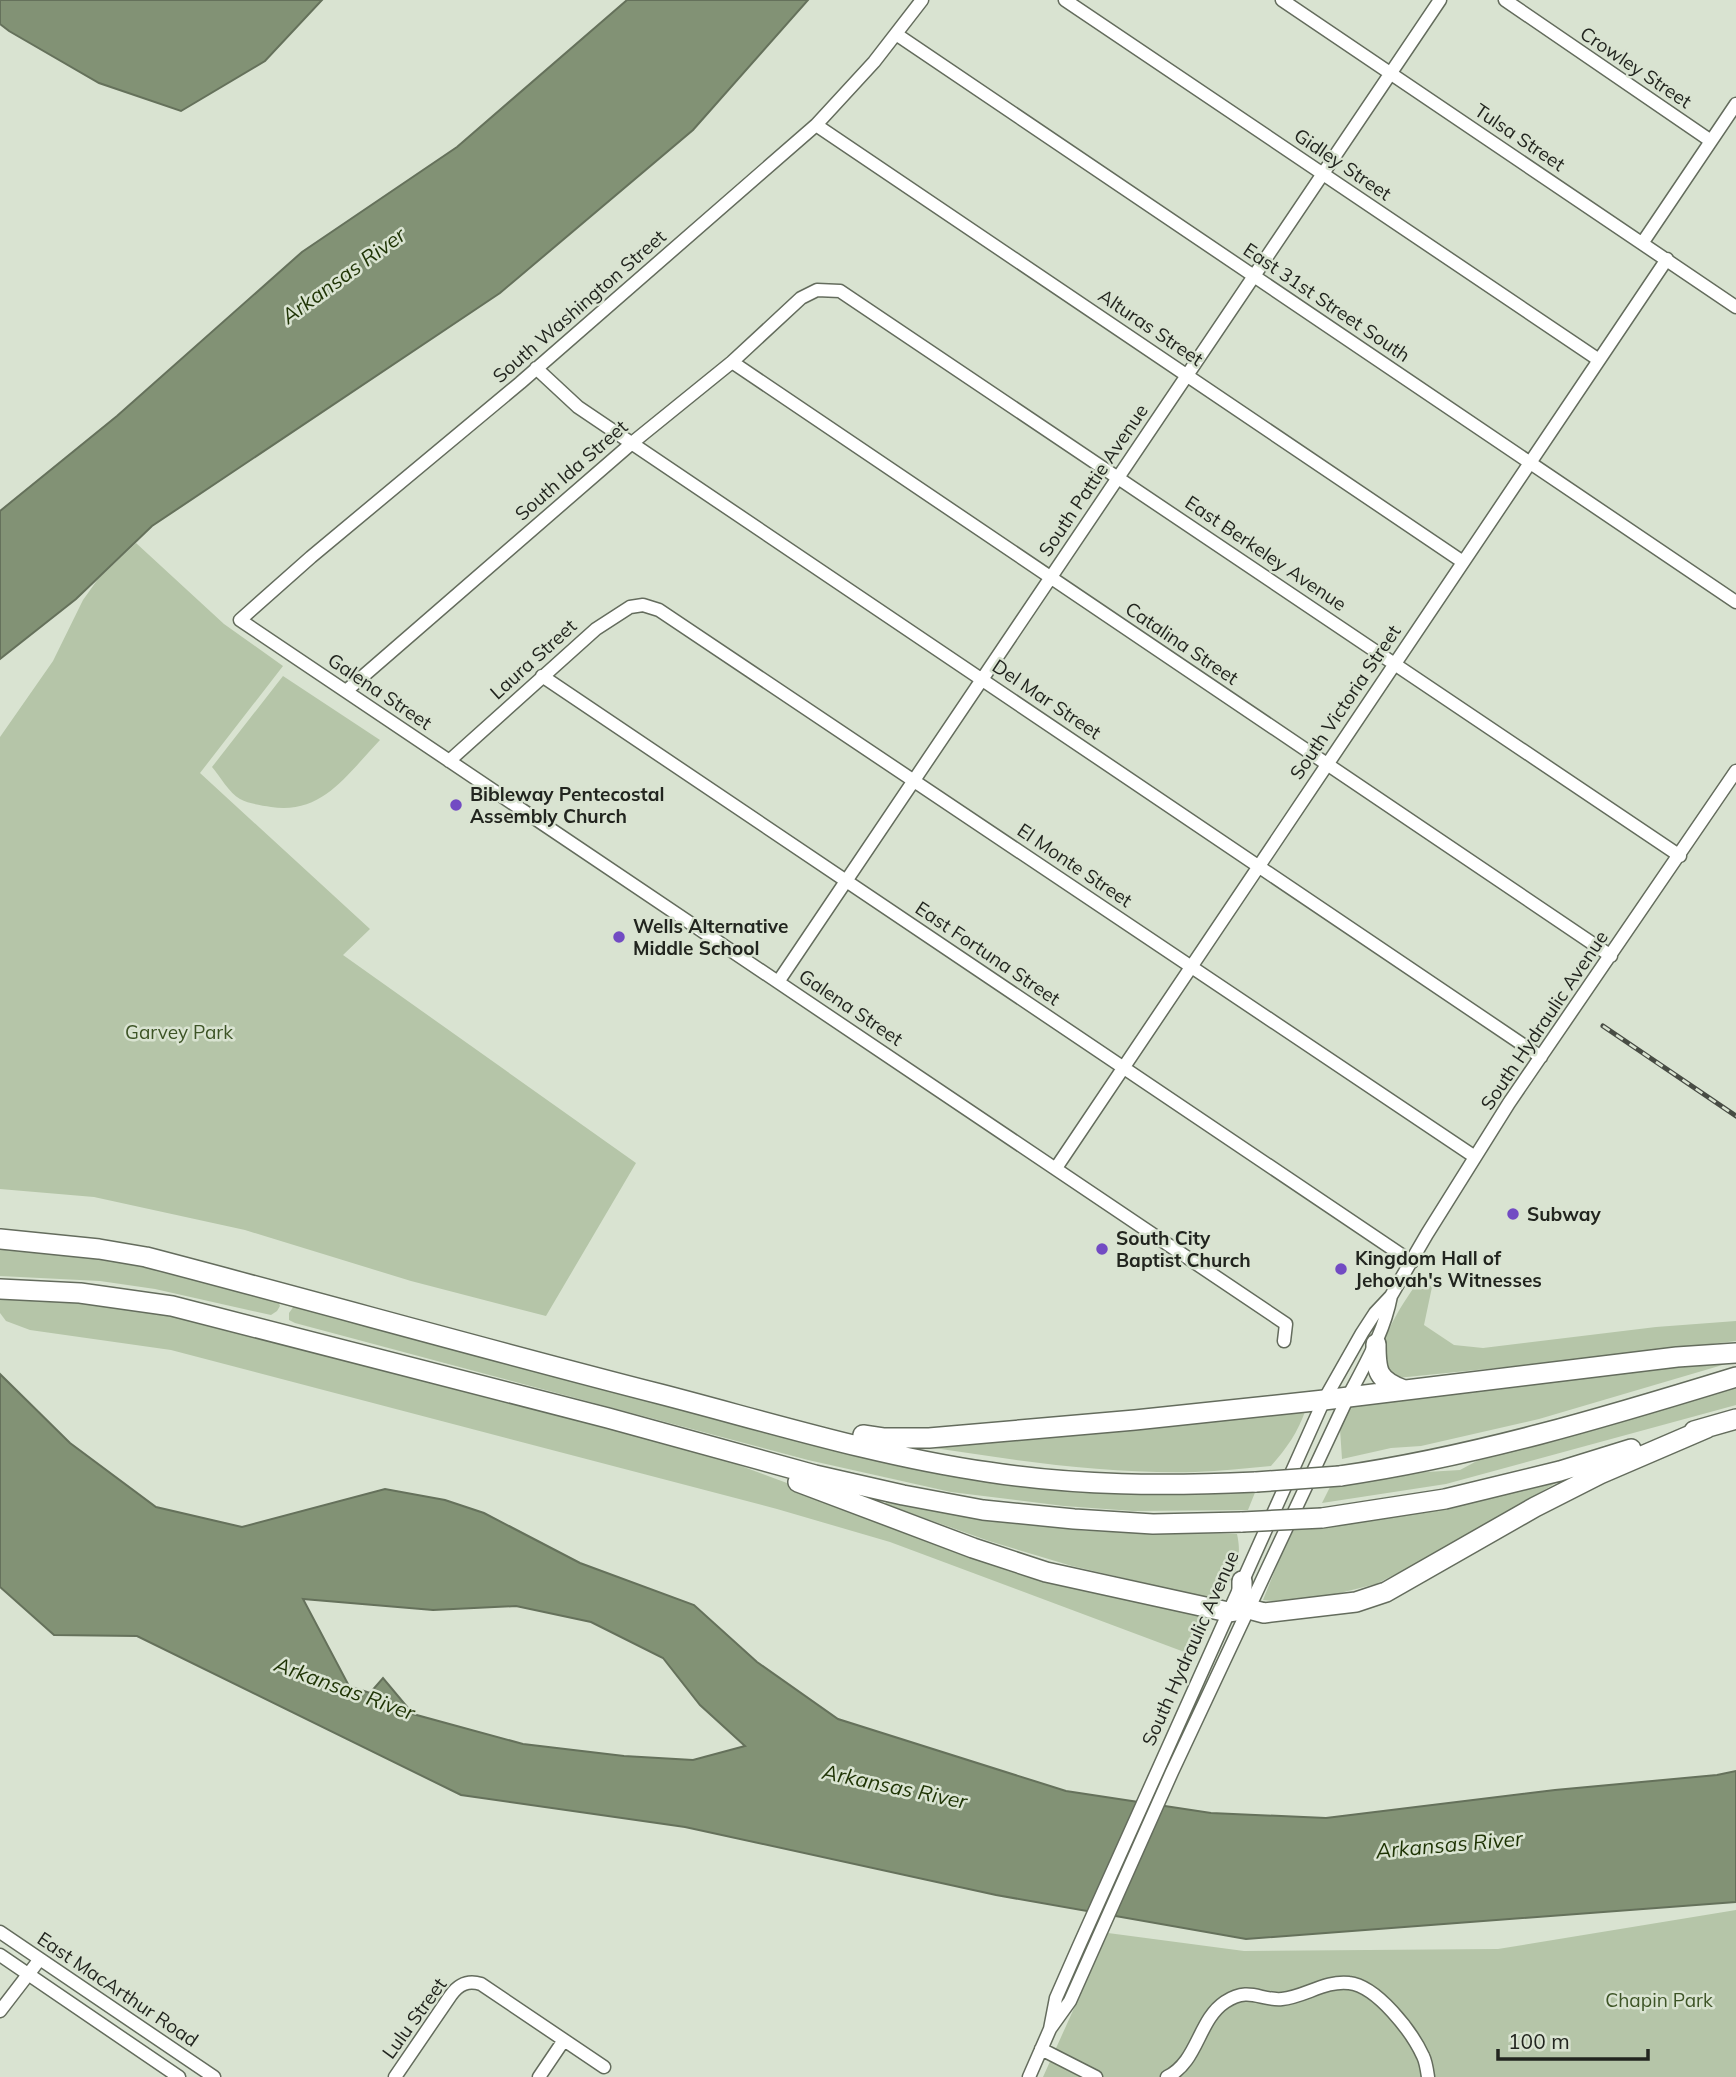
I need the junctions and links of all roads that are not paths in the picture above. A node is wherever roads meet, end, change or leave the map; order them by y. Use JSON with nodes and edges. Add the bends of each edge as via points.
{"nodes":[{"id":1,"x":922,"y":0,"type":"edge"},
{"id":2,"x":1065,"y":0,"type":"edge"},
{"id":3,"x":1282,"y":0,"type":"edge"},
{"id":4,"x":1440,"y":0,"type":"edge"},
{"id":5,"x":1505,"y":0,"type":"edge"},
{"id":6,"x":896,"y":34,"type":"junction"},
{"id":7,"x":1391,"y":73,"type":"junction"},
{"id":8,"x":1736,"y":104,"type":"edge"},
{"id":9,"x":1731,"y":124,"type":"edge"},
{"id":10,"x":816,"y":125,"type":"junction"},
{"id":11,"x":1711,"y":141,"type":"junction"},
{"id":12,"x":1322,"y":174,"type":"junction"},
{"id":13,"x":1643,"y":242,"type":"junction"},
{"id":14,"x":1667,"y":259,"type":"junction"},
{"id":15,"x":1254,"y":275,"type":"junction"},
{"id":16,"x":827,"y":289,"type":"joint"},
{"id":17,"x":1736,"y":307,"type":"edge"},
{"id":18,"x":1599,"y":360,"type":"junction"},
{"id":19,"x":732,"y":362,"type":"junction"},
{"id":20,"x":536,"y":369,"type":"junction"},
{"id":21,"x":1187,"y":375,"type":"junction"},
{"id":22,"x":632,"y":443,"type":"junction"},
{"id":23,"x":1530,"y":463,"type":"junction"},
{"id":24,"x":1118,"y":477,"type":"junction"},
{"id":25,"x":1463,"y":562,"type":"junction"},
{"id":26,"x":1050,"y":577,"type":"junction"},
{"id":27,"x":1736,"y":602,"type":"edge"},
{"id":28,"x":652,"y":607,"type":"joint"},
{"id":29,"x":240,"y":620,"type":"joint"},
{"id":30,"x":1395,"y":664,"type":"junction"},
{"id":31,"x":542,"y":676,"type":"junction"},
{"id":32,"x":982,"y":678,"type":"junction"},
{"id":33,"x":346,"y":691,"type":"junction"},
{"id":34,"x":449,"y":761,"type":"junction"},
{"id":35,"x":1327,"y":764,"type":"junction"},
{"id":36,"x":1736,"y":771,"type":"edge"},
{"id":37,"x":914,"y":780,"type":"junction"},
{"id":38,"x":1680,"y":856,"type":"junction"},
{"id":39,"x":1258,"y":865,"type":"junction"},
{"id":40,"x":846,"y":881,"type":"junction"},
{"id":41,"x":1611,"y":956,"type":"junction"},
{"id":42,"x":1191,"y":966,"type":"junction"},
{"id":43,"x":778,"y":982,"type":"junction"},
{"id":44,"x":1541,"y":1057,"type":"junction"},
{"id":45,"x":1123,"y":1068,"type":"junction"},
{"id":46,"x":1475,"y":1157,"type":"junction"},
{"id":47,"x":1056,"y":1168,"type":"junction"},
{"id":48,"x":0,"y":1239,"type":"edge"},
{"id":49,"x":1412,"y":1262,"type":"junction"},
{"id":50,"x":0,"y":1289,"type":"edge"},
{"id":51,"x":1391,"y":1296,"type":"junction"},
{"id":52,"x":1284,"y":1341,"type":"dead end"},
{"id":53,"x":1376,"y":1344,"type":"junction"},
{"id":54,"x":1736,"y":1353,"type":"edge"},
{"id":55,"x":1736,"y":1377,"type":"edge"},
{"id":56,"x":1405,"y":1390,"type":"junction"},
{"id":57,"x":1348,"y":1397,"type":"junction"},
{"id":58,"x":1324,"y":1400,"type":"junction"},
{"id":59,"x":738,"y":1414,"type":"junction"},
{"id":60,"x":1736,"y":1419,"type":"edge"},
{"id":61,"x":1707,"y":1428,"type":"junction"},
{"id":62,"x":696,"y":1442,"type":"junction"},
{"id":63,"x":1242,"y":1581,"type":"junction"},
{"id":64,"x":1249,"y":1609,"type":"junction"},
{"id":65,"x":1228,"y":1612,"type":"junction"},
{"id":66,"x":0,"y":1933,"type":"edge"},
{"id":67,"x":0,"y":1955,"type":"edge"},
{"id":68,"x":40,"y":1959,"type":"junction"},
{"id":69,"x":27,"y":1973,"type":"junction"},
{"id":70,"x":0,"y":2011,"type":"edge"},
{"id":71,"x":1050,"y":2029,"type":"junction"},
{"id":72,"x":564,"y":2040,"type":"junction"},
{"id":73,"x":1041,"y":2049,"type":"junction"},
{"id":74,"x":604,"y":2067,"type":"dead end"},
{"id":75,"x":179,"y":2077,"type":"edge"},
{"id":76,"x":214,"y":2077,"type":"edge"},
{"id":77,"x":395,"y":2077,"type":"edge"},
{"id":78,"x":539,"y":2077,"type":"edge"},
{"id":79,"x":1029,"y":2077,"type":"edge"},
{"id":80,"x":1096,"y":2077,"type":"edge"},
{"id":81,"x":1167,"y":2077,"type":"edge"},
{"id":82,"x":1428,"y":2077,"type":"edge"}],
"edges":[{"from":1,"to":6,"type":"street","name":"South Washington Street"},
{"from":2,"to":12,"type":"street","name":"Gidley Street"},
{"from":3,"to":7,"type":"street","name":"Tulsa Street"},
{"from":4,"to":7,"type":"street","name":"South Pattie Avenue"},
{"from":5,"to":11,"type":"street","name":"Crowley Street"},
{"from":6,"to":10,"type":"street","name":"South Washington Street"},
{"from":6,"to":15,"type":"street","name":"East 31st Street South"},
{"from":7,"to":12,"type":"street","name":"South Pattie Avenue"},
{"from":7,"to":13,"type":"street","name":"Tulsa Street"},
{"from":8,"to":9,"type":"street"},
{"from":9,"to":11,"type":"street"},
{"from":10,"to":20,"type":"street","name":"South Washington Street"},
{"from":10,"to":21,"type":"street","name":"Alturas Street"},
{"from":11,"to":13,"type":"street"},
{"from":12,"to":15,"type":"street","name":"South Pattie Avenue"},
{"from":12,"to":18,"type":"street","name":"Gidley Street"},
{"from":13,"to":14,"type":"street","name":"Tulsa Street"},
{"from":14,"to":17,"type":"street","name":"Tulsa Street"},
{"from":14,"to":18,"type":"street","name":"South Victoria Street"},
{"from":15,"to":21,"type":"street","name":"South Pattie Avenue"},
{"from":15,"to":23,"type":"street","name":"East 31st Street South"},
{"from":16,"to":19,"type":"street","name":"South Ida Street","via":[[802,298]]},
{"from":16,"to":24,"type":"street","name":"East Berkeley Avenue","via":[[848,294]]},
{"from":18,"to":23,"type":"street","name":"South Victoria Street"},
{"from":19,"to":22,"type":"street","name":"South Ida Street"},
{"from":19,"to":26,"type":"street","name":"Catalina Street"},
{"from":20,"to":22,"type":"street","name":"Del Mar Street","via":[[562,395]]},
{"from":20,"to":29,"type":"street","name":"South Washington Street"},
{"from":21,"to":24,"type":"street","name":"South Pattie Avenue"},
{"from":21,"to":25,"type":"street","name":"Alturas Street"},
{"from":22,"to":32,"type":"street","name":"Del Mar Street"},
{"from":22,"to":33,"type":"street","name":"South Ida Street"},
{"from":23,"to":25,"type":"street","name":"South Victoria Street"},
{"from":23,"to":27,"type":"street","name":"East 31st Street South"},
{"from":24,"to":26,"type":"street","name":"South Pattie Avenue"},
{"from":24,"to":30,"type":"street","name":"East Berkeley Avenue"},
{"from":25,"to":30,"type":"street","name":"South Victoria Street"},
{"from":26,"to":32,"type":"street","name":"South Pattie Avenue"},
{"from":26,"to":35,"type":"street","name":"Catalina Street"},
{"from":28,"to":31,"type":"street","name":"Laura Street","via":[[624,611]]},
{"from":28,"to":37,"type":"street","name":"El Monte Street"},
{"from":29,"to":33,"type":"street","name":"Galena Street"},
{"from":30,"to":35,"type":"street","name":"South Victoria Street"},
{"from":30,"to":38,"type":"street","name":"East Berkeley Avenue"},
{"from":31,"to":34,"type":"street","name":"Laura Street"},
{"from":31,"to":40,"type":"street","name":"East Fortuna Street"},
{"from":32,"to":37,"type":"street","name":"South Pattie Avenue"},
{"from":32,"to":39,"type":"street","name":"Del Mar Street"},
{"from":33,"to":34,"type":"street","name":"Galena Street"},
{"from":34,"to":43,"type":"street","name":"Galena Street"},
{"from":35,"to":39,"type":"street","name":"South Victoria Street"},
{"from":35,"to":41,"type":"street","name":"Catalina Street"},
{"from":36,"to":38,"type":"street","name":"South Hydraulic Avenue"},
{"from":37,"to":40,"type":"street","name":"South Pattie Avenue"},
{"from":37,"to":42,"type":"street","name":"El Monte Street"},
{"from":38,"to":41,"type":"street","name":"South Hydraulic Avenue"},
{"from":39,"to":42,"type":"street","name":"South Victoria Street"},
{"from":39,"to":44,"type":"street","name":"Del Mar Street"},
{"from":40,"to":43,"type":"street","name":"South Pattie Avenue"},
{"from":40,"to":45,"type":"street","name":"East Fortuna Street"},
{"from":41,"to":44,"type":"street","name":"South Hydraulic Avenue"},
{"from":42,"to":45,"type":"street","name":"South Victoria Street"},
{"from":42,"to":46,"type":"street","name":"El Monte Street"},
{"from":43,"to":47,"type":"street","name":"Galena Street"},
{"from":44,"to":46,"type":"street","name":"South Hydraulic Avenue"},
{"from":45,"to":47,"type":"street","name":"South Victoria Street"},
{"from":45,"to":49,"type":"street","name":"East Fortuna Street"},
{"from":46,"to":49,"type":"street","name":"South Hydraulic Avenue"},
{"from":47,"to":52,"type":"street","name":"Galena Street","via":[[1286,1325]]},
{"from":48,"to":59,"type":"highway","via":[[146,1257]]},
{"from":49,"to":51,"type":"street","name":"South Hydraulic Avenue"},
{"from":50,"to":62,"type":"highway","via":[[80,1293],[172,1306]]},
{"from":51,"to":53,"type":"street","name":"South Hydraulic Avenue"},
{"from":51,"to":58,"type":"street","name":"South Hydraulic Avenue","via":[[1375,1313]]},
{"from":53,"to":56,"type":"highway","via":[[1380,1375],[1388,1384]]},
{"from":53,"to":57,"type":"street","name":"South Hydraulic Avenue"},
{"from":54,"to":56,"type":"highway"},
{"from":55,"to":59,"type":"highway","bridge":true,"via":[[1459,1455],[1340,1476],[1169,1486],[988,1472]]},
{"from":56,"to":57,"type":"highway"},
{"from":57,"to":58,"type":"highway"},
{"from":57,"to":64,"type":"street","name":"South Hydraulic Avenue"},
{"from":58,"to":59,"type":"highway","via":[[929,1438],[883,1438]]},
{"from":58,"to":63,"type":"street","name":"South Hydraulic Avenue"},
{"from":60,"to":61,"type":"highway"},
{"from":61,"to":62,"type":"highway","bridge":true,"via":[[1445,1499],[1322,1518],[1153,1524],[983,1510],[853,1483]]},
{"from":61,"to":64,"type":"highway","via":[[1546,1501],[1386,1592],[1356,1602],[1264,1613]]},
{"from":62,"to":65,"type":"highway","via":[[1046,1572]]},
{"from":63,"to":64,"type":"highway","via":[[1242,1600]]},
{"from":63,"to":65,"type":"street","name":"South Hydraulic Avenue"},
{"from":64,"to":65,"type":"highway"},
{"from":64,"to":71,"type":"street","name":"South Hydraulic Avenue","via":[[1070,2001]]},
{"from":65,"to":71,"type":"street","name":"South Hydraulic Avenue","via":[[1056,1998]]},
{"from":66,"to":68,"type":"street","name":"East MacArthur Road"},
{"from":67,"to":69,"type":"street","name":"East MacArthur Road"},
{"from":68,"to":69,"type":"street"},
{"from":68,"to":76,"type":"street","name":"East MacArthur Road"},
{"from":69,"to":70,"type":"street"},
{"from":69,"to":75,"type":"street","name":"East MacArthur Road"},
{"from":71,"to":73,"type":"street","name":"South Hydraulic Avenue"},
{"from":72,"to":74,"type":"street"},
{"from":72,"to":77,"type":"street","name":"Lulu Street","via":[[481,1984],[464,1983]]},
{"from":72,"to":78,"type":"street"},
{"from":73,"to":79,"type":"street","name":"South Hydraulic Avenue"},
{"from":73,"to":80,"type":"street"},
{"from":81,"to":82,"type":"street","via":[[1190,2057],[1215,2011],[1227,2001],[1250,1993],[1276,2000],[1295,1998],[1324,1986],[1349,1983],[1372,1992],[1405,2026],[1424,2058]]}]}
